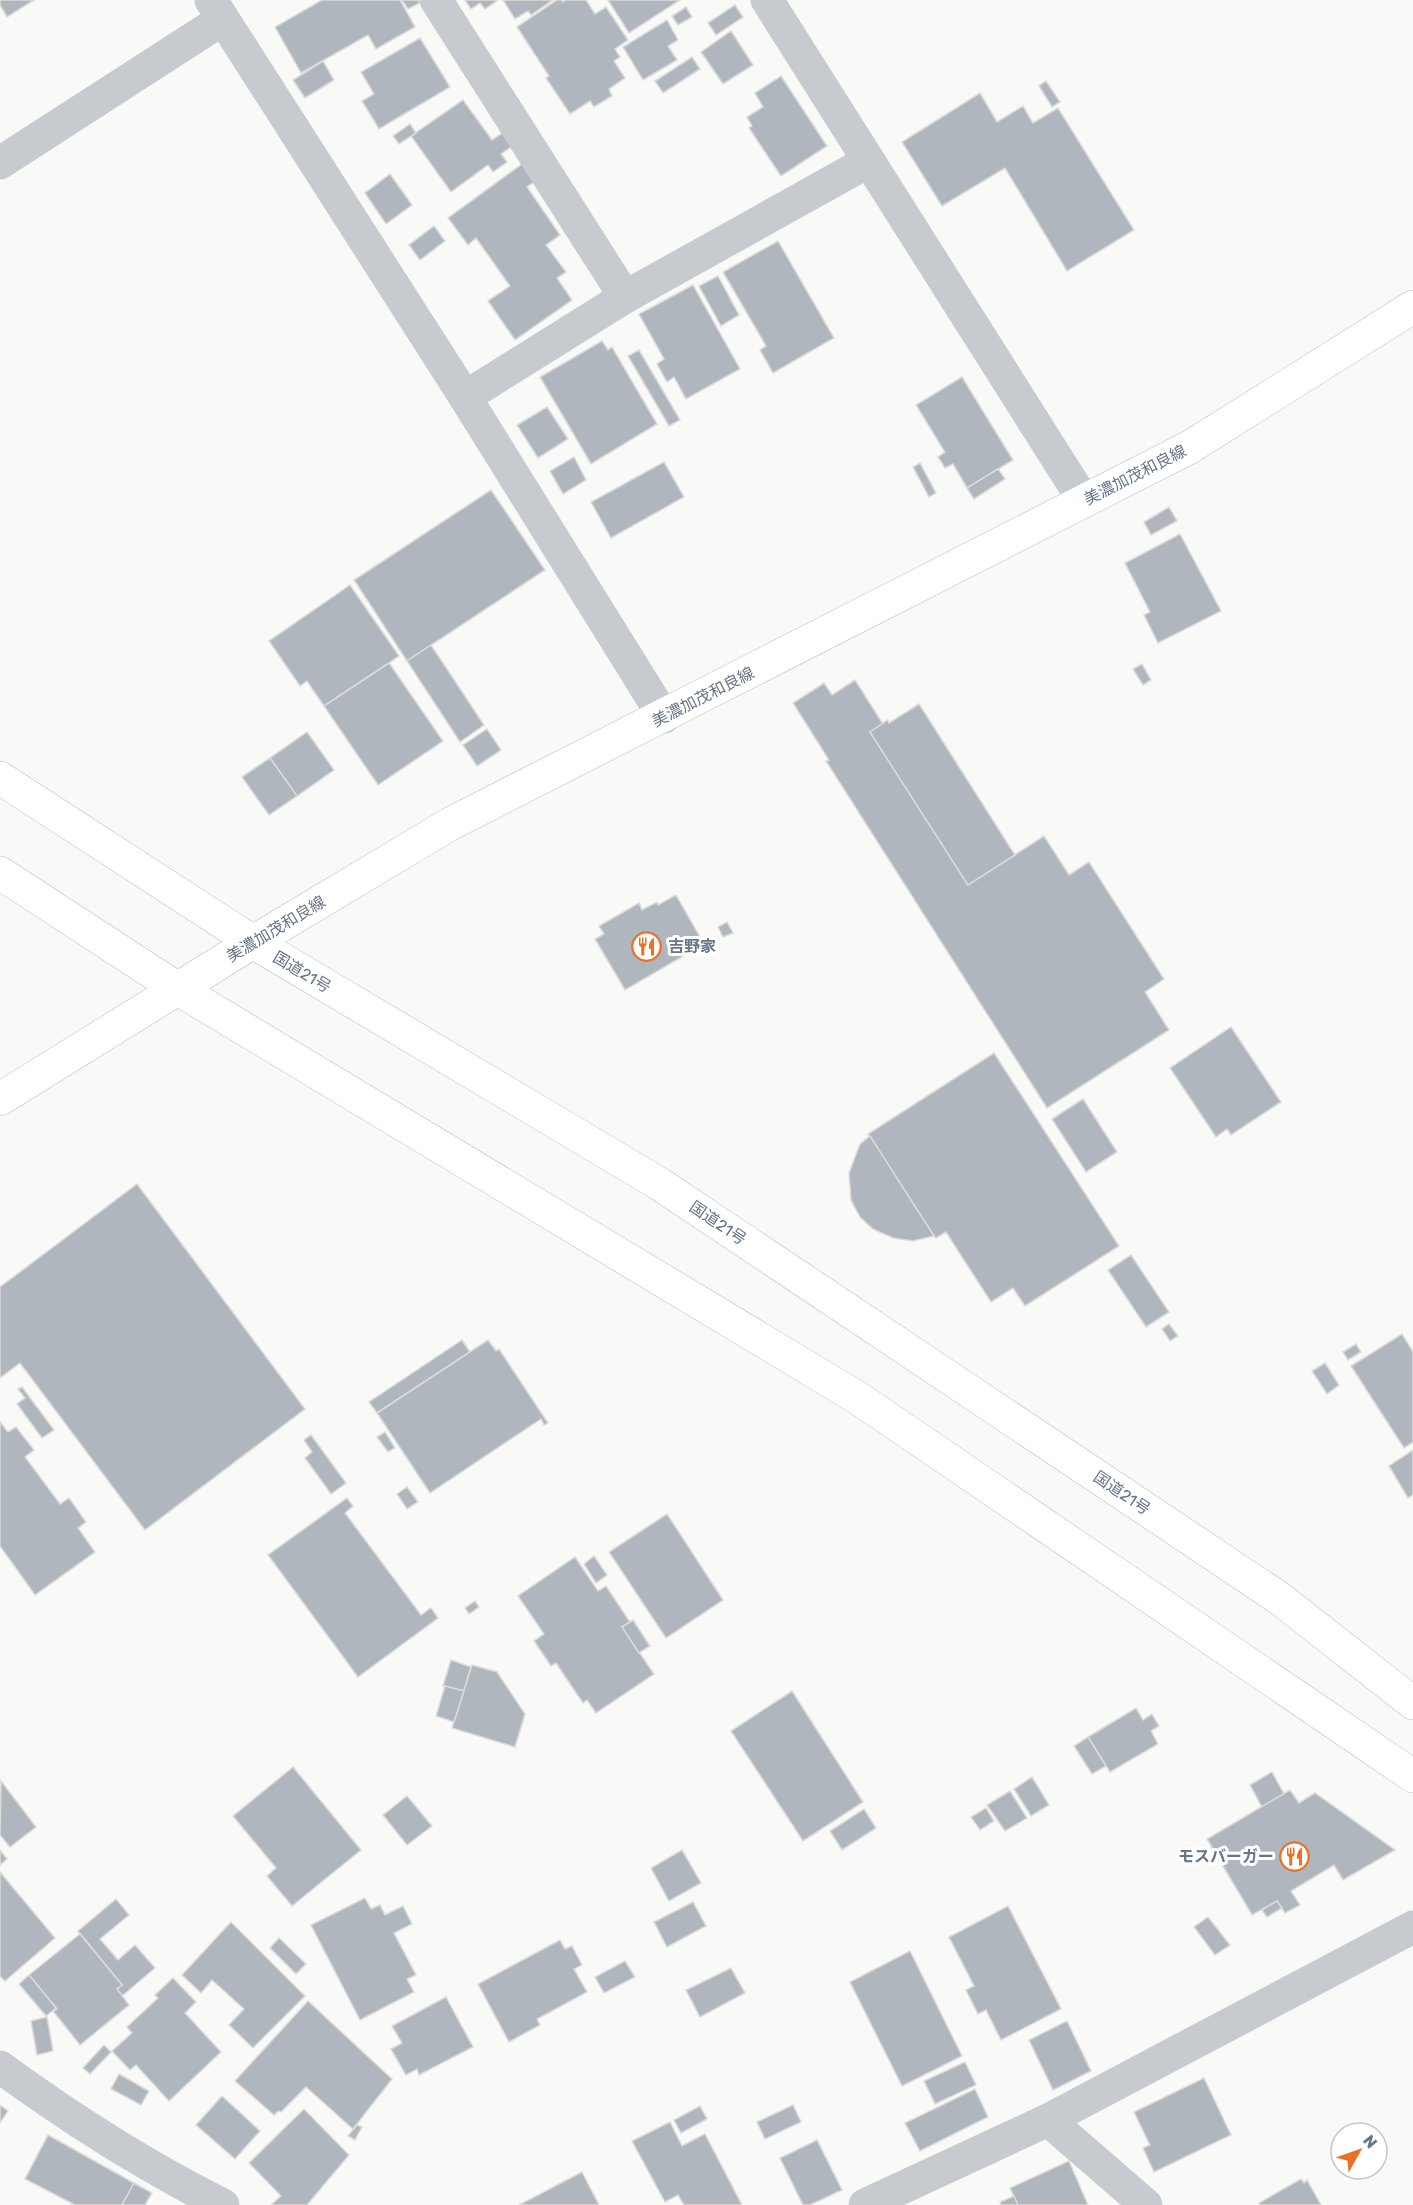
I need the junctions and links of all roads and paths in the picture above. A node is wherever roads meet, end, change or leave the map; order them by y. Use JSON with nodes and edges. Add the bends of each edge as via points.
{"nodes":[{"id":1,"x":436,"y":0,"type":"edge"},
{"id":2,"x":767,"y":0,"type":"edge"},
{"id":3,"x":217,"y":10,"type":"edge"},
{"id":4,"x":869,"y":161,"type":"junction"},
{"id":5,"x":0,"y":163,"type":"edge"},
{"id":6,"x":625,"y":297,"type":"junction"},
{"id":7,"x":1413,"y":307,"type":"edge"},
{"id":8,"x":465,"y":397,"type":"junction"},
{"id":9,"x":1084,"y":501,"type":"junction"},
{"id":10,"x":664,"y":717,"type":"junction"},
{"id":11,"x":0,"y":778,"type":"edge"},
{"id":12,"x":0,"y":873,"type":"edge"},
{"id":13,"x":253,"y":942,"type":"junction"},
{"id":14,"x":178,"y":989,"type":"junction"},
{"id":15,"x":0,"y":1099,"type":"edge"},
{"id":16,"x":1413,"y":1703,"type":"edge"},
{"id":17,"x":1413,"y":1776,"type":"edge"},
{"id":18,"x":1413,"y":1927,"type":"edge"},
{"id":19,"x":0,"y":2067,"type":"edge"},
{"id":20,"x":1048,"y":2120,"type":"junction"},
{"id":21,"x":223,"y":2205,"type":"edge"},
{"id":22,"x":865,"y":2205,"type":"edge"},
{"id":23,"x":1146,"y":2205,"type":"edge"}],
"edges":[{"from":1,"to":6,"type":"street"},
{"from":2,"to":4,"type":"street"},
{"from":3,"to":5,"type":"street"},
{"from":3,"to":8,"type":"street"},
{"from":4,"to":6,"type":"street"},
{"from":4,"to":9,"type":"street"},
{"from":6,"to":8,"type":"street"},
{"from":7,"to":9,"type":"main road","name":"美濃加茂和良線","via":[[1190,447]]},
{"from":8,"to":10,"type":"street"},
{"from":9,"to":10,"type":"main road","name":"美濃加茂和良線"},
{"from":10,"to":13,"type":"main road","name":"美濃加茂和良線","via":[[450,824]]},
{"from":11,"to":13,"type":"main road","name":"国道21号"},
{"from":12,"to":14,"type":"main road"},
{"from":13,"to":14,"type":"main road","name":"美濃加茂和良線"},
{"from":13,"to":16,"type":"main road","name":"国道21号","via":[[658,1183],[1279,1598]]},
{"from":14,"to":15,"type":"main road","name":"美濃加茂和良線"},
{"from":14,"to":17,"type":"main road","via":[[858,1398]]},
{"from":18,"to":20,"type":"street"},
{"from":19,"to":21,"type":"street","via":[[47,2101],[184,2186]]},
{"from":20,"to":22,"type":"street"},
{"from":20,"to":23,"type":"street"}]}
